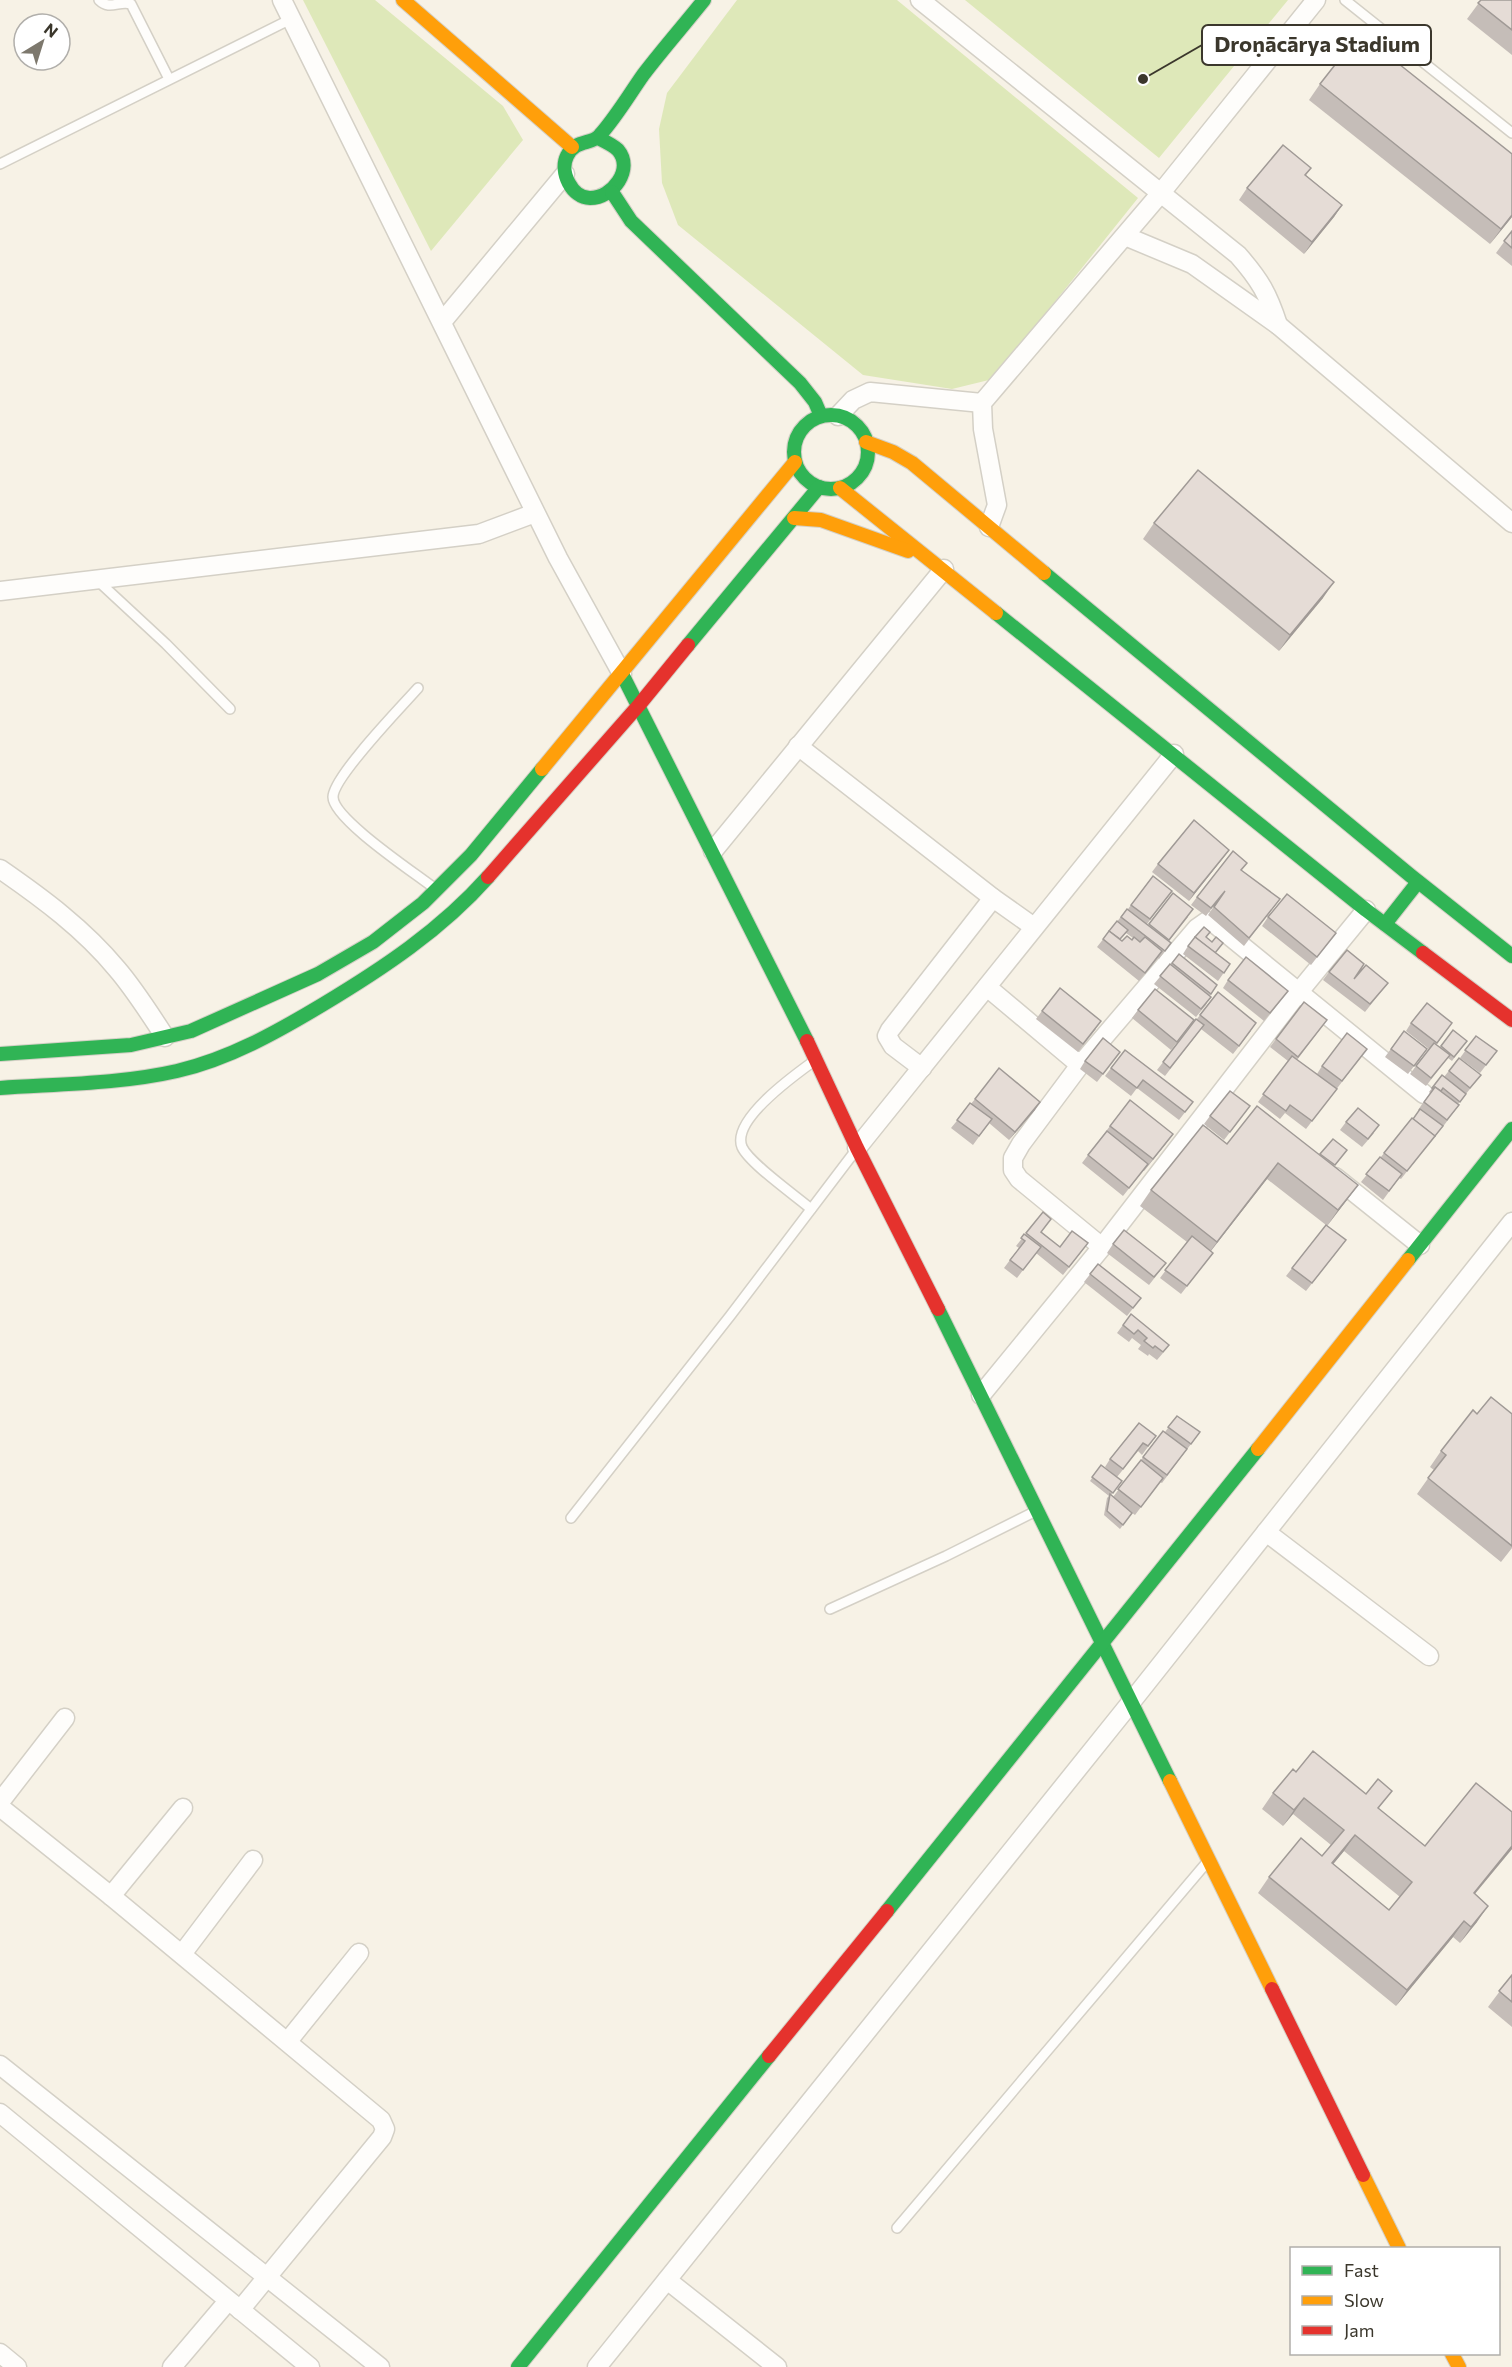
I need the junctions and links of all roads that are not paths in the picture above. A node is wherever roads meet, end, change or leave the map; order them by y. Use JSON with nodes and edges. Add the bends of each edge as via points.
{"nodes":[{"id":1,"x":99,"y":0,"type":"edge"},
{"id":2,"x":282,"y":0,"type":"edge"},
{"id":3,"x":403,"y":0,"type":"edge"},
{"id":4,"x":704,"y":0,"type":"edge"},
{"id":5,"x":920,"y":0,"type":"edge"},
{"id":6,"x":1316,"y":0,"type":"edge"},
{"id":7,"x":1345,"y":0,"type":"edge"},
{"id":8,"x":291,"y":19,"type":"junction"},
{"id":9,"x":169,"y":80,"type":"junction"},
{"id":10,"x":1512,"y":133,"type":"edge"},
{"id":11,"x":598,"y":138,"type":"junction"},
{"id":12,"x":572,"y":147,"type":"junction"},
{"id":13,"x":0,"y":164,"type":"edge"},
{"id":14,"x":565,"y":174,"type":"junction"},
{"id":15,"x":612,"y":192,"type":"junction"},
{"id":16,"x":1161,"y":194,"type":"junction"},
{"id":17,"x":1125,"y":236,"type":"junction"},
{"id":18,"x":442,"y":322,"type":"junction"},
{"id":19,"x":1278,"y":325,"type":"junction"},
{"id":20,"x":982,"y":403,"type":"junction"},
{"id":21,"x":829,"y":416,"type":"junction"},
{"id":22,"x":866,"y":442,"type":"junction"},
{"id":23,"x":795,"y":462,"type":"junction"},
{"id":24,"x":819,"y":487,"type":"junction"},
{"id":25,"x":840,"y":488,"type":"junction"},
{"id":26,"x":535,"y":513,"type":"junction"},
{"id":27,"x":794,"y":518,"type":"junction"},
{"id":28,"x":1512,"y":523,"type":"edge"},
{"id":29,"x":989,"y":527,"type":"junction"},
{"id":30,"x":937,"y":564,"type":"junction"},
{"id":31,"x":97,"y":580,"type":"junction"},
{"id":32,"x":0,"y":591,"type":"edge"},
{"id":33,"x":622,"y":674,"type":"junction"},
{"id":34,"x":418,"y":688,"type":"dead end"},
{"id":35,"x":639,"y":705,"type":"junction"},
{"id":36,"x":230,"y":709,"type":"dead end"},
{"id":37,"x":798,"y":746,"type":"junction"},
{"id":38,"x":1174,"y":754,"type":"junction"},
{"id":39,"x":713,"y":851,"type":"junction"},
{"id":40,"x":0,"y":869,"type":"edge"},
{"id":41,"x":1418,"y":882,"type":"junction"},
{"id":42,"x":437,"y":889,"type":"junction"},
{"id":43,"x":993,"y":898,"type":"junction"},
{"id":44,"x":1366,"y":910,"type":"junction"},
{"id":45,"x":1385,"y":924,"type":"junction"},
{"id":46,"x":1034,"y":927,"type":"junction"},
{"id":47,"x":1512,"y":956,"type":"edge"},
{"id":48,"x":987,"y":987,"type":"junction"},
{"id":49,"x":1298,"y":993,"type":"junction"},
{"id":50,"x":1512,"y":1020,"type":"edge"},
{"id":51,"x":165,"y":1037,"type":"junction"},
{"id":52,"x":0,"y":1054,"type":"edge"},
{"id":53,"x":816,"y":1059,"type":"junction"},
{"id":54,"x":1080,"y":1065,"type":"junction"},
{"id":55,"x":921,"y":1068,"type":"junction"},
{"id":56,"x":0,"y":1088,"type":"edge"},
{"id":57,"x":1224,"y":1088,"type":"junction"},
{"id":58,"x":1424,"y":1094,"type":"dead end"},
{"id":59,"x":1242,"y":1103,"type":"edge"},
{"id":60,"x":1512,"y":1129,"type":"edge"},
{"id":61,"x":857,"y":1148,"type":"junction"},
{"id":62,"x":1317,"y":1163,"type":"edge"},
{"id":63,"x":811,"y":1209,"type":"junction"},
{"id":64,"x":1512,"y":1222,"type":"edge"},
{"id":65,"x":1420,"y":1245,"type":"junction"},
{"id":66,"x":1102,"y":1247,"type":"junction"},
{"id":67,"x":981,"y":1395,"type":"junction"},
{"id":68,"x":1038,"y":1510,"type":"junction"},
{"id":69,"x":571,"y":1518,"type":"dead end"},
{"id":70,"x":1266,"y":1532,"type":"junction"},
{"id":71,"x":830,"y":1609,"type":"dead end"},
{"id":72,"x":1104,"y":1644,"type":"junction"},
{"id":73,"x":1429,"y":1656,"type":"dead end"},
{"id":74,"x":1132,"y":1701,"type":"junction"},
{"id":75,"x":65,"y":1718,"type":"dead end"},
{"id":76,"x":0,"y":1802,"type":"edge"},
{"id":77,"x":0,"y":1807,"type":"edge"},
{"id":78,"x":183,"y":1808,"type":"dead end"},
{"id":79,"x":253,"y":1860,"type":"dead end"},
{"id":80,"x":1209,"y":1860,"type":"junction"},
{"id":81,"x":111,"y":1896,"type":"junction"},
{"id":82,"x":359,"y":1953,"type":"dead end"},
{"id":83,"x":182,"y":1954,"type":"junction"},
{"id":84,"x":288,"y":2041,"type":"junction"},
{"id":85,"x":0,"y":2065,"type":"edge"},
{"id":86,"x":0,"y":2114,"type":"edge"},
{"id":87,"x":897,"y":2228,"type":"dead end"},
{"id":88,"x":1400,"y":2247,"type":"edge"},
{"id":89,"x":268,"y":2277,"type":"junction"},
{"id":90,"x":668,"y":2280,"type":"junction"},
{"id":91,"x":234,"y":2305,"type":"junction"},
{"id":92,"x":0,"y":2353,"type":"edge"},
{"id":93,"x":289,"y":2361,"type":"edge"},
{"id":94,"x":17,"y":2367,"type":"edge"},
{"id":95,"x":172,"y":2367,"type":"edge"},
{"id":96,"x":310,"y":2367,"type":"edge"},
{"id":97,"x":380,"y":2367,"type":"edge"},
{"id":98,"x":518,"y":2367,"type":"edge"},
{"id":99,"x":597,"y":2367,"type":"edge"},
{"id":100,"x":777,"y":2367,"type":"edge"}],
"edges":[{"from":1,"to":9,"type":"lane","via":[[104,5],[131,4]]},
{"from":2,"to":8,"type":"street"},
{"from":3,"to":12,"type":"street"},
{"from":4,"to":11,"type":"street"},
{"from":5,"to":16,"type":"street"},
{"from":6,"to":16,"type":"street"},
{"from":7,"to":10,"type":"lane"},
{"from":8,"to":9,"type":"lane"},
{"from":8,"to":18,"type":"street"},
{"from":9,"to":13,"type":"lane"},
{"from":11,"to":12,"type":"street","via":[[580,141]]},
{"from":11,"to":15,"type":"street","via":[[616,147],[624,165],[619,184]]},
{"from":12,"to":14,"type":"street","via":[[566,155]]},
{"from":14,"to":15,"type":"street","via":[[582,196],[592,198]]},
{"from":14,"to":18,"type":"street"},
{"from":15,"to":21,"type":"street","via":[[638,227],[800,383]]},
{"from":16,"to":17,"type":"street"},
{"from":16,"to":19,"type":"street","via":[[1238,255],[1269,298]]},
{"from":17,"to":19,"type":"street","via":[[1192,264]]},
{"from":17,"to":20,"type":"street"},
{"from":18,"to":26,"type":"street"},
{"from":19,"to":28,"type":"street"},
{"from":20,"to":21,"type":"street","via":[[870,392]]},
{"from":20,"to":29,"type":"street","via":[[982,429],[997,505]]},
{"from":21,"to":22,"type":"street","via":[[856,425]]},
{"from":21,"to":23,"type":"street","via":[[810,421],[802,429],[796,439]]},
{"from":22,"to":25,"type":"street","via":[[868,454],[860,475]]},
{"from":22,"to":29,"type":"street","via":[[912,463]]},
{"from":23,"to":24,"type":"street","via":[[808,482]]},
{"from":23,"to":33,"type":"street"},
{"from":24,"to":25,"type":"street"},
{"from":24,"to":27,"type":"street"},
{"from":25,"to":30,"type":"street"},
{"from":26,"to":31,"type":"street","via":[[479,534]]},
{"from":26,"to":33,"type":"street"},
{"from":27,"to":30,"type":"street","via":[[821,520]]},
{"from":27,"to":35,"type":"street"},
{"from":29,"to":41,"type":"street"},
{"from":30,"to":37,"type":"street"},
{"from":30,"to":38,"type":"street"},
{"from":31,"to":32,"type":"street"},
{"from":31,"to":36,"type":"lane"},
{"from":33,"to":35,"type":"street"},
{"from":33,"to":42,"type":"street","via":[[471,855]]},
{"from":34,"to":42,"type":"lane","via":[[353,762],[333,797],[340,812],[362,833]]},
{"from":35,"to":39,"type":"street"},
{"from":35,"to":56,"type":"street","via":[[450,918],[370,976],[313,1011],[262,1040],[179,1070],[141,1078]]},
{"from":37,"to":39,"type":"street"},
{"from":37,"to":43,"type":"street"},
{"from":38,"to":44,"type":"street"},
{"from":38,"to":46,"type":"street"},
{"from":39,"to":53,"type":"street"},
{"from":40,"to":51,"type":"street","via":[[65,917],[93,944],[123,976]]},
{"from":41,"to":45,"type":"street"},
{"from":41,"to":47,"type":"street"},
{"from":42,"to":51,"type":"street","via":[[374,942],[318,975],[191,1031]]},
{"from":43,"to":46,"type":"street"},
{"from":43,"to":55,"type":"street","via":[[887,1036],[893,1046]]},
{"from":44,"to":45,"type":"street"},
{"from":44,"to":49,"type":"street"},
{"from":45,"to":50,"type":"street"},
{"from":46,"to":48,"type":"street"},
{"from":48,"to":54,"type":"street"},
{"from":48,"to":55,"type":"street"},
{"from":49,"to":54,"type":"street","via":[[1207,921]]},
{"from":49,"to":57,"type":"street"},
{"from":49,"to":58,"type":"street"},
{"from":51,"to":52,"type":"street","via":[[131,1045]]},
{"from":53,"to":61,"type":"street"},
{"from":53,"to":63,"type":"lane","via":[[769,1095],[742,1136],[742,1146],[752,1159]]},
{"from":54,"to":66,"type":"street","via":[[1021,1144],[1013,1158],[1013,1170]]},
{"from":55,"to":61,"type":"street"},
{"from":57,"to":59,"type":"street"},
{"from":57,"to":66,"type":"street"},
{"from":60,"to":65,"type":"street"},
{"from":61,"to":63,"type":"lane"},
{"from":61,"to":67,"type":"street"},
{"from":62,"to":65,"type":"street"},
{"from":63,"to":69,"type":"lane"},
{"from":64,"to":70,"type":"street"},
{"from":65,"to":72,"type":"street"},
{"from":66,"to":67,"type":"street"},
{"from":67,"to":68,"type":"street"},
{"from":68,"to":71,"type":"lane"},
{"from":68,"to":72,"type":"street"},
{"from":70,"to":73,"type":"street"},
{"from":70,"to":74,"type":"street"},
{"from":72,"to":74,"type":"street"},
{"from":72,"to":98,"type":"street"},
{"from":74,"to":80,"type":"street"},
{"from":74,"to":90,"type":"street"},
{"from":75,"to":76,"type":"street"},
{"from":77,"to":81,"type":"street"},
{"from":78,"to":81,"type":"street"},
{"from":79,"to":83,"type":"street"},
{"from":80,"to":87,"type":"lane"},
{"from":80,"to":88,"type":"street"},
{"from":81,"to":83,"type":"street"},
{"from":82,"to":84,"type":"street"},
{"from":83,"to":84,"type":"street"},
{"from":84,"to":89,"type":"street","via":[[381,2121],[385,2129]]},
{"from":85,"to":89,"type":"street"},
{"from":86,"to":91,"type":"street"},
{"from":89,"to":91,"type":"street"},
{"from":89,"to":97,"type":"street"},
{"from":90,"to":99,"type":"street"},
{"from":90,"to":100,"type":"street"},
{"from":91,"to":93,"type":"street"},
{"from":91,"to":95,"type":"street"},
{"from":92,"to":94,"type":"street"},
{"from":93,"to":96,"type":"street"}]}
